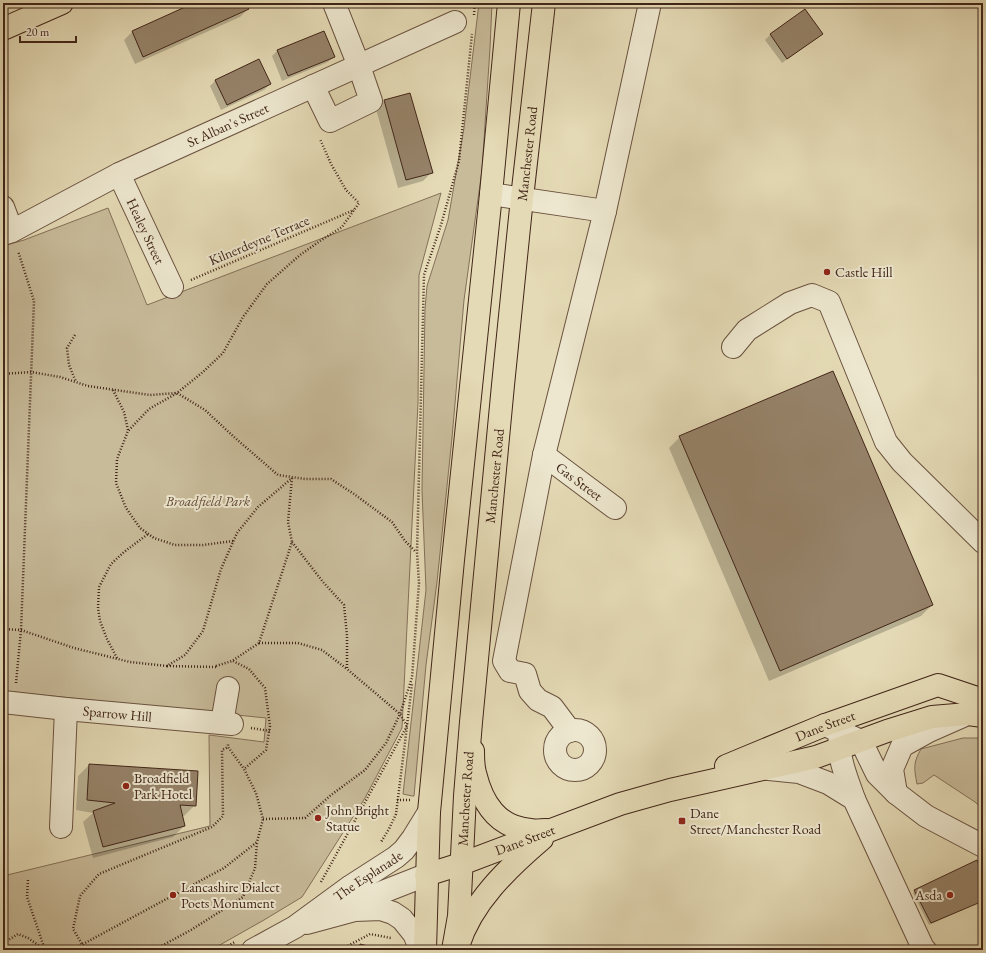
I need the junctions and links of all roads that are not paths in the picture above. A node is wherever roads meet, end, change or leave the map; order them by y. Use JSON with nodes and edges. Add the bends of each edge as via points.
{"nodes":[{"id":1,"x":334,"y":3,"type":"edge"},
{"id":2,"x":509,"y":3,"type":"edge"},
{"id":3,"x":544,"y":3,"type":"edge"},
{"id":4,"x":650,"y":3,"type":"edge"},
{"id":5,"x":58,"y":4,"type":"edge"},
{"id":6,"x":467,"y":24,"type":"road end"},
{"id":7,"x":3,"y":29,"type":"edge"},
{"id":8,"x":359,"y":66,"type":"junction"},
{"id":9,"x":313,"y":86,"type":"junction"},
{"id":10,"x":119,"y":174,"type":"junction"},
{"id":11,"x":491,"y":194,"type":"junction"},
{"id":12,"x":522,"y":198,"type":"junction"},
{"id":13,"x":3,"y":207,"type":"edge"},
{"id":14,"x":605,"y":210,"type":"junction"},
{"id":15,"x":7,"y":232,"type":"edge"},
{"id":16,"x":172,"y":287,"type":"road end"},
{"id":17,"x":733,"y":347,"type":"dead end"},
{"id":18,"x":544,"y":455,"type":"junction"},
{"id":19,"x":615,"y":508,"type":"dead end"},
{"id":20,"x":983,"y":542,"type":"edge"},
{"id":21,"x":228,"y":688,"type":"road end"},
{"id":22,"x":8,"y":703,"type":"edge"},
{"id":23,"x":66,"y":709,"type":"junction"},
{"id":24,"x":978,"y":710,"type":"edge"},
{"id":25,"x":471,"y":722,"type":"junction"},
{"id":26,"x":839,"y":730,"type":"junction"},
{"id":27,"x":570,"y":731,"type":"dead end"},
{"id":28,"x":861,"y":741,"type":"junction"},
{"id":29,"x":763,"y":769,"type":"junction"},
{"id":30,"x":670,"y":790,"type":"junction"},
{"id":31,"x":896,"y":792,"type":"junction"},
{"id":32,"x":854,"y":799,"type":"junction"},
{"id":33,"x":429,"y":812,"type":"junction"},
{"id":34,"x":61,"y":827,"type":"dead end"},
{"id":35,"x":553,"y":829,"type":"junction"},
{"id":36,"x":983,"y":846,"type":"edge"},
{"id":37,"x":461,"y":864,"type":"junction"},
{"id":38,"x":426,"y":875,"type":"junction"},
{"id":39,"x":295,"y":927,"type":"junction"},
{"id":40,"x":245,"y":945,"type":"edge"},
{"id":41,"x":418,"y":950,"type":"edge"},
{"id":42,"x":425,"y":950,"type":"edge"},
{"id":43,"x":453,"y":950,"type":"edge"},
{"id":44,"x":456,"y":950,"type":"edge"},
{"id":45,"x":925,"y":950,"type":"edge"}],
"edges":[{"from":1,"to":8,"type":"street"},
{"from":2,"to":11,"type":"main road"},
{"from":3,"to":12,"type":"main road","name":"Manchester Road"},
{"from":4,"to":14,"type":"street"},
{"from":5,"to":7,"type":"main road"},
{"from":6,"to":8,"type":"street","name":"St Alban's Street"},
{"from":8,"to":9,"type":"street","name":"St Alban's Street"},
{"from":8,"to":9,"type":"street","via":[[371,101],[330,121]]},
{"from":9,"to":10,"type":"street","name":"St Alban's Street"},
{"from":10,"to":15,"type":"street","name":"St Alban's Street"},
{"from":10,"to":16,"type":"street","name":"Healey Street"},
{"from":11,"to":12,"type":"street"},
{"from":11,"to":33,"type":"main road"},
{"from":12,"to":14,"type":"street"},
{"from":12,"to":25,"type":"main road","name":"Manchester Road"},
{"from":13,"to":15,"type":"street"},
{"from":14,"to":18,"type":"street"},
{"from":17,"to":20,"type":"street","via":[[747,330],[790,303],[812,295],[829,302],[886,442],[902,462]]},
{"from":18,"to":19,"type":"street","name":"Gas Street"},
{"from":18,"to":27,"type":"street","via":[[504,661],[510,671],[525,674],[530,691],[538,700],[552,707]]},
{"from":21,"to":23,"type":"street","name":"Sparrow Hill","via":[[227,724]]},
{"from":22,"to":23,"type":"street","name":"Sparrow Hill"},
{"from":23,"to":34,"type":"street"},
{"from":24,"to":26,"type":"main road","name":"Dane Street","via":[[938,685]]},
{"from":24,"to":28,"type":"main road","name":"Dane Street","via":[[932,717]]},
{"from":24,"to":31,"type":"street","via":[[902,746],[892,769]]},
{"from":25,"to":35,"type":"main road","via":[[474,771],[486,803],[504,822],[530,830]]},
{"from":25,"to":37,"type":"main road","name":"Manchester Road"},
{"from":26,"to":28,"type":"main road","name":"Dane Street"},
{"from":26,"to":29,"type":"main road","name":"Dane Street","via":[[816,756]]},
{"from":26,"to":30,"type":"main road","name":"Dane Street"},
{"from":26,"to":32,"type":"street","via":[[842,763]]},
{"from":28,"to":31,"type":"street","via":[[878,774]]},
{"from":29,"to":30,"type":"main road","name":"Dane Street"},
{"from":29,"to":32,"type":"street","via":[[799,772],[828,783]]},
{"from":30,"to":35,"type":"main road","name":"Dane Street","via":[[620,804]]},
{"from":31,"to":36,"type":"street","via":[[926,816]]},
{"from":32,"to":45,"type":"street"},
{"from":33,"to":38,"type":"main road"},
{"from":33,"to":39,"type":"street","name":"The Esplanade","via":[[413,838],[396,857]]},
{"from":35,"to":37,"type":"main road","name":"Dane Street"},
{"from":35,"to":44,"type":"main road","via":[[518,860],[490,890],[473,912]]},
{"from":37,"to":38,"type":"main road","name":"Dane Street"},
{"from":37,"to":43,"type":"main road","name":"Manchester Road","via":[[459,916]]},
{"from":38,"to":39,"type":"street","name":"The Esplanade"},
{"from":38,"to":42,"type":"main road"},
{"from":39,"to":40,"type":"street","name":"The Esplanade"},
{"from":39,"to":41,"type":"street","name":"The Esplanade","via":[[355,910],[381,909],[402,919],[414,934]]}]}
